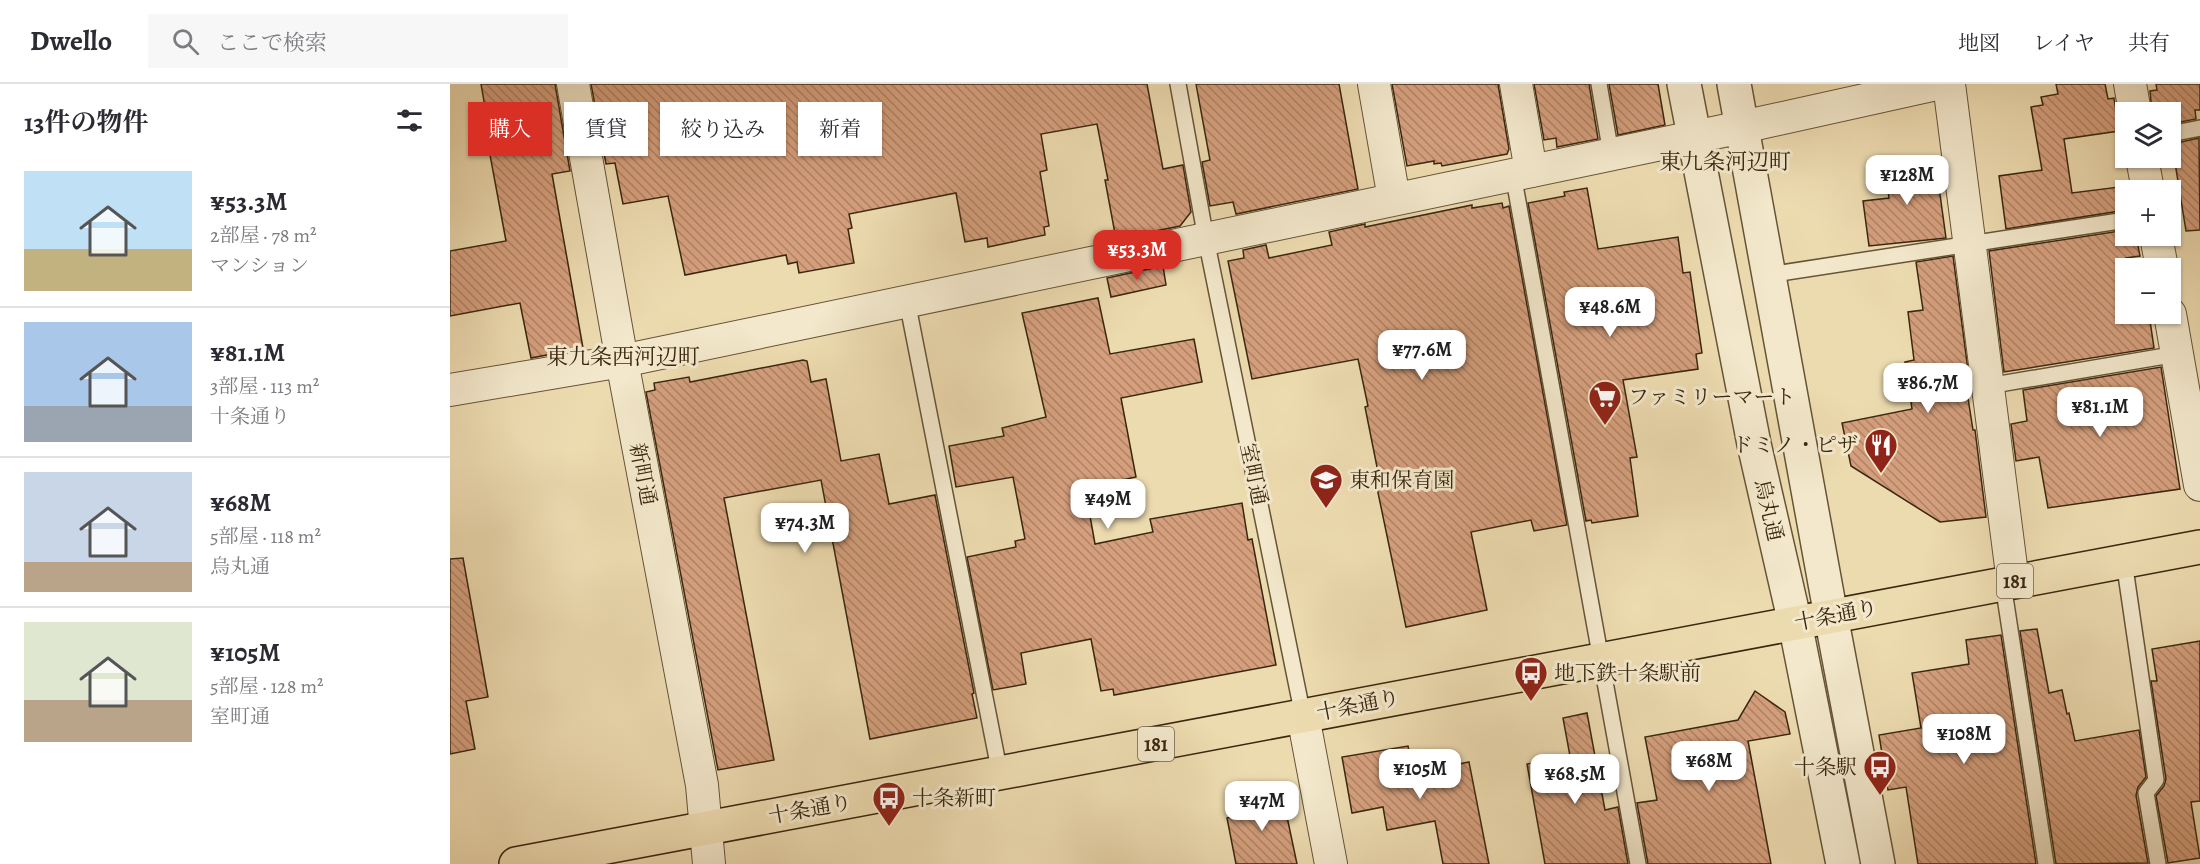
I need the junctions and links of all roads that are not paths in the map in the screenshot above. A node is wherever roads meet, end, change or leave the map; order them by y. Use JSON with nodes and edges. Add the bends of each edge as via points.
{"nodes":[{"id":1,"x":573,"y":84,"type":"edge"},
{"id":2,"x":1178,"y":84,"type":"edge"},
{"id":3,"x":1374,"y":84,"type":"edge"},
{"id":4,"x":1516,"y":84,"type":"edge"},
{"id":5,"x":1599,"y":84,"type":"edge"},
{"id":6,"x":1684,"y":84,"type":"edge"},
{"id":7,"x":1734,"y":84,"type":"edge"},
{"id":8,"x":1937,"y":84,"type":"edge"},
{"id":9,"x":1949,"y":84,"type":"edge"},
{"id":10,"x":2130,"y":84,"type":"edge"},
{"id":11,"x":2133,"y":102,"type":"edge"},
{"id":12,"x":1742,"y":127,"type":"junction"},
{"id":13,"x":2200,"y":128,"type":"edge"},
{"id":14,"x":2181,"y":132,"type":"edge"},
{"id":15,"x":1694,"y":137,"type":"junction"},
{"id":16,"x":1611,"y":154,"type":"junction"},
{"id":17,"x":1522,"y":173,"type":"junction"},
{"id":18,"x":1394,"y":199,"type":"junction"},
{"id":19,"x":2115,"y":222,"type":"edge"},
{"id":20,"x":1206,"y":239,"type":"junction"},
{"id":21,"x":1969,"y":244,"type":"junction"},
{"id":22,"x":1768,"y":274,"type":"junction"},
{"id":23,"x":907,"y":301,"type":"junction"},
{"id":24,"x":2172,"y":324,"type":"edge"},
{"id":25,"x":2177,"y":354,"type":"junction"},
{"id":26,"x":622,"y":361,"type":"junction"},
{"id":27,"x":1988,"y":386,"type":"junction"},
{"id":28,"x":450,"y":390,"type":"edge"},
{"id":29,"x":2200,"y":485,"type":"edge"},
{"id":30,"x":2200,"y":547,"type":"edge"},
{"id":31,"x":2124,"y":561,"type":"junction"},
{"id":32,"x":2008,"y":583,"type":"junction"},
{"id":33,"x":1830,"y":616,"type":"junction"},
{"id":34,"x":1795,"y":623,"type":"junction"},
{"id":35,"x":1601,"y":660,"type":"junction"},
{"id":36,"x":1303,"y":716,"type":"junction"},
{"id":37,"x":1000,"y":774,"type":"junction"},
{"id":38,"x":706,"y":829,"type":"junction"},
{"id":39,"x":516,"y":864,"type":"edge"},
{"id":40,"x":709,"y":864,"type":"edge"},
{"id":41,"x":1331,"y":864,"type":"edge"},
{"id":42,"x":1638,"y":864,"type":"edge"},
{"id":43,"x":1843,"y":864,"type":"edge"},
{"id":44,"x":1878,"y":864,"type":"edge"},
{"id":45,"x":2046,"y":864,"type":"edge"},
{"id":46,"x":2158,"y":864,"type":"edge"}],
"edges":[{"from":1,"to":26,"type":"street","name":"新町通"},
{"from":2,"to":20,"type":"lane","name":"室町通"},
{"from":3,"to":18,"type":"street"},
{"from":4,"to":17,"type":"street"},
{"from":5,"to":16,"type":"lane"},
{"from":6,"to":15,"type":"street","name":"烏丸通"},
{"from":7,"to":12,"type":"street","name":"烏丸通"},
{"from":8,"to":12,"type":"street"},
{"from":9,"to":21,"type":"street"},
{"from":10,"to":11,"type":"street"},
{"from":12,"to":15,"type":"street"},
{"from":12,"to":22,"type":"street","name":"烏丸通"},
{"from":13,"to":14,"type":"lane"},
{"from":15,"to":16,"type":"street"},
{"from":15,"to":34,"type":"street","name":"烏丸通","via":[[1754,444]]},
{"from":16,"to":17,"type":"street"},
{"from":17,"to":18,"type":"street"},
{"from":17,"to":35,"type":"lane"},
{"from":18,"to":20,"type":"street"},
{"from":19,"to":21,"type":"lane"},
{"from":20,"to":23,"type":"street"},
{"from":20,"to":36,"type":"lane","name":"室町通"},
{"from":21,"to":22,"type":"lane"},
{"from":21,"to":27,"type":"street"},
{"from":22,"to":33,"type":"street","name":"烏丸通"},
{"from":23,"to":26,"type":"street"},
{"from":23,"to":37,"type":"lane"},
{"from":24,"to":25,"type":"street"},
{"from":25,"to":27,"type":"lane"},
{"from":25,"to":29,"type":"street"},
{"from":26,"to":28,"type":"street"},
{"from":26,"to":38,"type":"street","name":"新町通","via":[[702,785]]},
{"from":27,"to":32,"type":"street"},
{"from":30,"to":31,"type":"main road","name":"十条通り","number":"181"},
{"from":31,"to":32,"type":"main road","name":"十条通り","number":"181"},
{"from":31,"to":46,"type":"lane","via":[[2156,780],[2146,793]]},
{"from":32,"to":33,"type":"main road","name":"十条通り","number":"181"},
{"from":32,"to":45,"type":"lane"},
{"from":33,"to":34,"type":"main road","name":"十条通り","number":"181"},
{"from":33,"to":44,"type":"street","name":"烏丸通"},
{"from":34,"to":35,"type":"main road","name":"十条通り","number":"181"},
{"from":34,"to":43,"type":"street","name":"烏丸通"},
{"from":35,"to":36,"type":"main road","name":"十条通り","number":"181"},
{"from":35,"to":42,"type":"lane"},
{"from":36,"to":37,"type":"main road","name":"十条通り","number":"181"},
{"from":36,"to":41,"type":"street","name":"室町通"},
{"from":37,"to":38,"type":"main road","name":"十条通り","number":"181"},
{"from":38,"to":39,"type":"main road","name":"十条通り","number":"181"},
{"from":38,"to":40,"type":"street","name":"新町通"}]}
